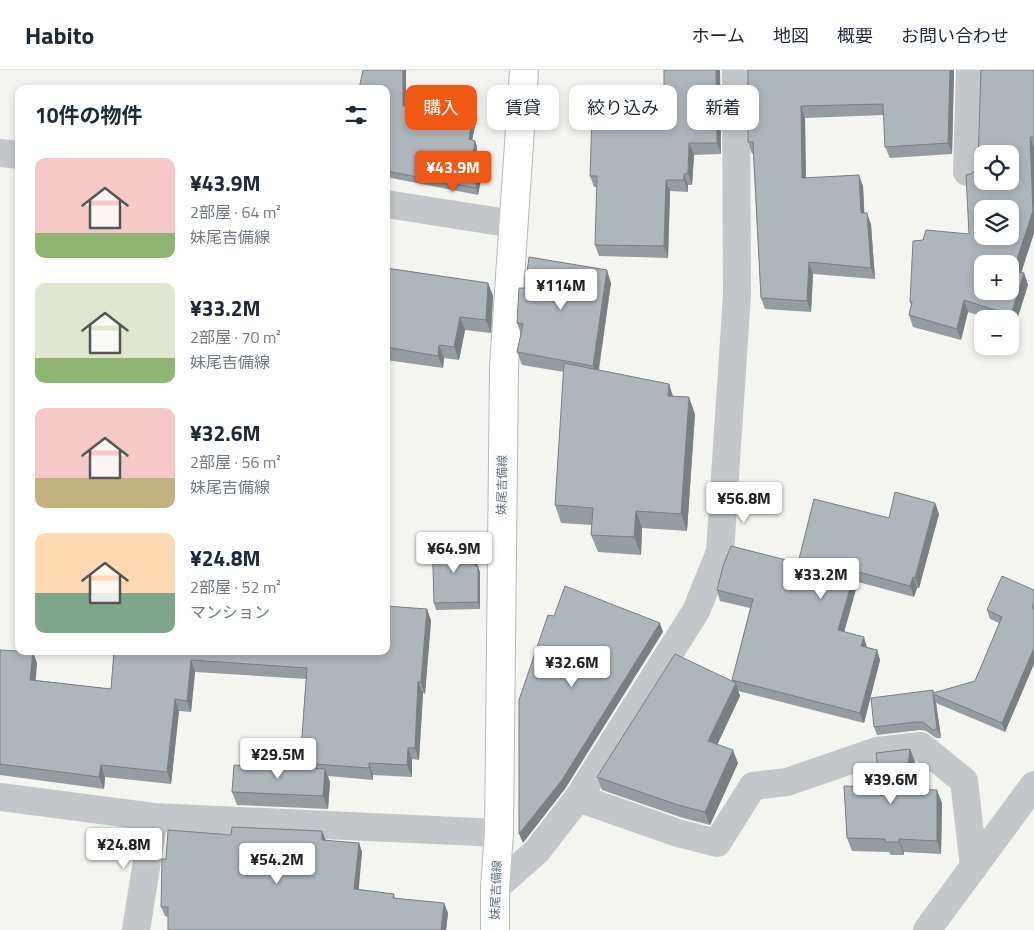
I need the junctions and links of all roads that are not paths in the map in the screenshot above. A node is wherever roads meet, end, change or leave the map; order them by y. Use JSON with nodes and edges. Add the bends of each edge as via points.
{"nodes":[{"id":1,"x":524,"y":70,"type":"edge"},
{"id":2,"x":736,"y":70,"type":"edge"},
{"id":3,"x":970,"y":70,"type":"edge"},
{"id":4,"x":0,"y":153,"type":"edge"},
{"id":5,"x":15,"y":155,"type":"edge"},
{"id":6,"x":968,"y":172,"type":"dead end"},
{"id":7,"x":390,"y":205,"type":"edge"},
{"id":8,"x":514,"y":224,"type":"junction"},
{"id":9,"x":1034,"y":785,"type":"edge"},
{"id":10,"x":0,"y":797,"type":"edge"},
{"id":11,"x":578,"y":798,"type":"junction"},
{"id":12,"x":154,"y":817,"type":"junction"},
{"id":13,"x":499,"y":833,"type":"junction"},
{"id":14,"x":974,"y":867,"type":"junction"},
{"id":15,"x":495,"y":888,"type":"junction"},
{"id":16,"x":136,"y":930,"type":"edge"},
{"id":17,"x":495,"y":930,"type":"edge"},
{"id":18,"x":927,"y":930,"type":"edge"}],
"edges":[{"from":1,"to":8,"type":"main road","name":"妹尾吉備線"},
{"from":2,"to":11,"type":"street","via":[[737,295],[720,552],[696,611]]},
{"from":3,"to":6,"type":"street"},
{"from":4,"to":5,"type":"street"},
{"from":7,"to":8,"type":"street"},
{"from":8,"to":13,"type":"main road","name":"妹尾吉備線","via":[[504,366]]},
{"from":9,"to":14,"type":"street"},
{"from":10,"to":12,"type":"street"},
{"from":11,"to":14,"type":"street","via":[[717,843],[752,786],[787,782],[877,751],[920,746],[964,781]]},
{"from":11,"to":15,"type":"street","via":[[537,851]]},
{"from":12,"to":13,"type":"street"},
{"from":12,"to":16,"type":"street"},
{"from":13,"to":15,"type":"main road","name":"妹尾吉備線"},
{"from":14,"to":18,"type":"street"},
{"from":15,"to":17,"type":"main road","name":"妹尾吉備線"}]}
